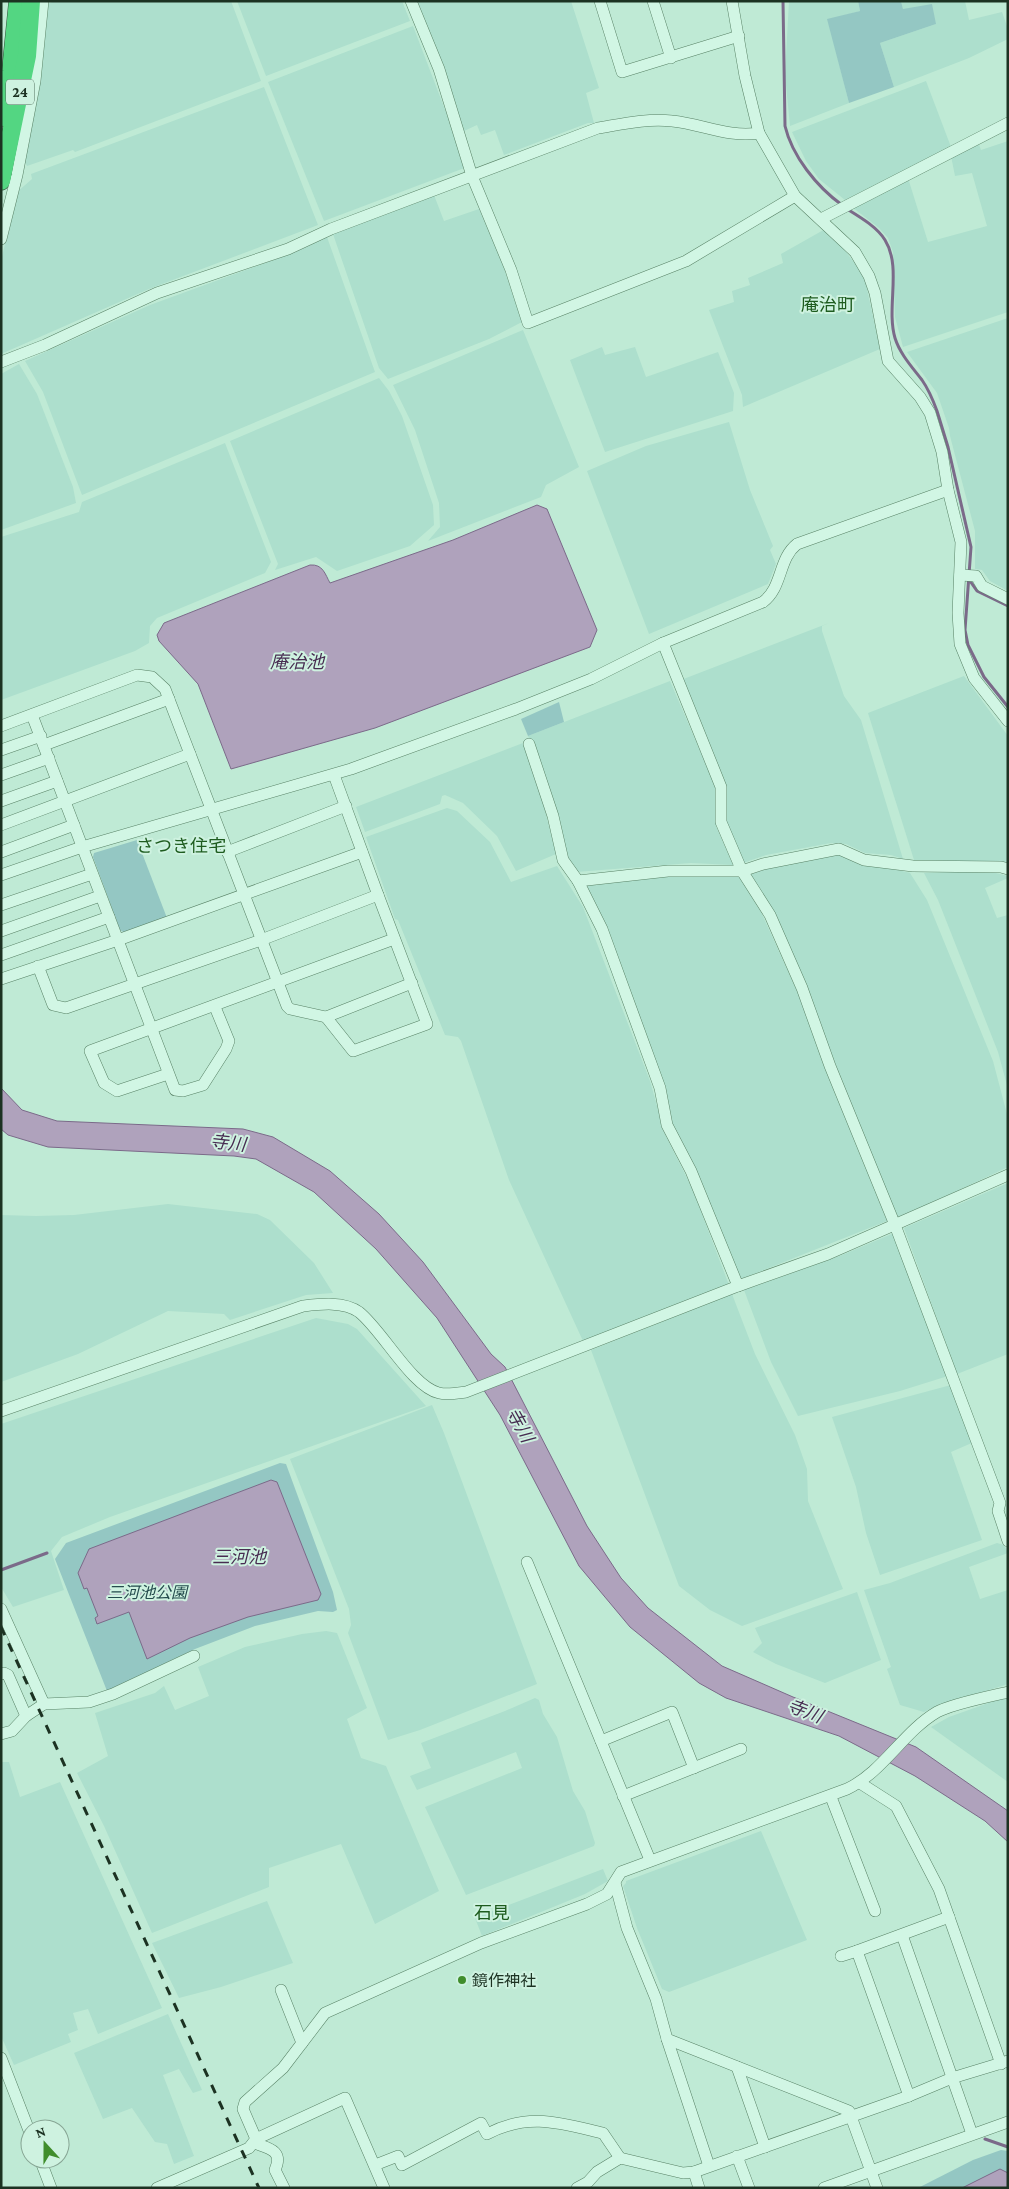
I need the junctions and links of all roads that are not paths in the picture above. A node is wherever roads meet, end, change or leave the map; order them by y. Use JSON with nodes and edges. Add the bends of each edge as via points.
{"nodes":[{"id":1,"x":18,"y":1,"type":"edge"},
{"id":2,"x":32,"y":1,"type":"edge"},
{"id":3,"x":43,"y":1,"type":"edge"},
{"id":4,"x":411,"y":1,"type":"edge"},
{"id":5,"x":600,"y":1,"type":"edge"},
{"id":6,"x":653,"y":1,"type":"edge"},
{"id":7,"x":732,"y":1,"type":"edge"},
{"id":8,"x":739,"y":36,"type":"junction"},
{"id":9,"x":671,"y":58,"type":"junction"},
{"id":10,"x":1008,"y":122,"type":"edge"},
{"id":11,"x":1,"y":130,"type":"edge"},
{"id":12,"x":759,"y":133,"type":"junction"},
{"id":13,"x":472,"y":176,"type":"junction"},
{"id":14,"x":1,"y":181,"type":"edge"},
{"id":15,"x":795,"y":196,"type":"junction"},
{"id":16,"x":821,"y":219,"type":"junction"},
{"id":17,"x":2,"y":234,"type":"edge"},
{"id":18,"x":1,"y":362,"type":"edge"},
{"id":19,"x":948,"y":490,"type":"junction"},
{"id":20,"x":960,"y":575,"type":"junction"},
{"id":21,"x":1008,"y":599,"type":"edge"},
{"id":22,"x":662,"y":643,"type":"junction"},
{"id":23,"x":169,"y":699,"type":"junction"},
{"id":24,"x":32,"y":715,"type":"junction"},
{"id":25,"x":1008,"y":721,"type":"edge"},
{"id":26,"x":1,"y":726,"type":"edge"},
{"id":27,"x":42,"y":741,"type":"junction"},
{"id":28,"x":529,"y":744,"type":"dead end"},
{"id":29,"x":1,"y":750,"type":"edge"},
{"id":30,"x":190,"y":754,"type":"junction"},
{"id":31,"x":49,"y":758,"type":"junction"},
{"id":32,"x":1,"y":775,"type":"edge"},
{"id":33,"x":334,"y":775,"type":"junction"},
{"id":34,"x":57,"y":781,"type":"junction"},
{"id":35,"x":1,"y":801,"type":"edge"},
{"id":36,"x":65,"y":802,"type":"junction"},
{"id":37,"x":346,"y":806,"type":"junction"},
{"id":38,"x":211,"y":810,"type":"junction"},
{"id":39,"x":1,"y":825,"type":"edge"},
{"id":40,"x":74,"y":826,"type":"junction"},
{"id":41,"x":82,"y":847,"type":"junction"},
{"id":42,"x":1,"y":852,"type":"edge"},
{"id":43,"x":227,"y":852,"type":"junction"},
{"id":44,"x":362,"y":852,"type":"junction"},
{"id":45,"x":1008,"y":869,"type":"edge"},
{"id":46,"x":742,"y":871,"type":"junction"},
{"id":47,"x":92,"y":874,"type":"junction"},
{"id":48,"x":1,"y":875,"type":"edge"},
{"id":49,"x":578,"y":881,"type":"junction"},
{"id":50,"x":244,"y":895,"type":"junction"},
{"id":51,"x":100,"y":896,"type":"junction"},
{"id":52,"x":378,"y":896,"type":"junction"},
{"id":53,"x":1,"y":905,"type":"edge"},
{"id":54,"x":109,"y":917,"type":"junction"},
{"id":55,"x":1,"y":930,"type":"edge"},
{"id":56,"x":394,"y":939,"type":"junction"},
{"id":57,"x":118,"y":940,"type":"junction"},
{"id":58,"x":261,"y":940,"type":"junction"},
{"id":59,"x":1,"y":955,"type":"edge"},
{"id":60,"x":38,"y":966,"type":"junction"},
{"id":61,"x":1,"y":978,"type":"edge"},
{"id":62,"x":134,"y":983,"type":"junction"},
{"id":63,"x":278,"y":984,"type":"junction"},
{"id":64,"x":412,"y":984,"type":"junction"},
{"id":65,"x":215,"y":1007,"type":"junction"},
{"id":66,"x":326,"y":1017,"type":"junction"},
{"id":67,"x":151,"y":1028,"type":"junction"},
{"id":68,"x":168,"y":1074,"type":"junction"},
{"id":69,"x":1008,"y":1175,"type":"edge"},
{"id":70,"x":895,"y":1225,"type":"junction"},
{"id":71,"x":738,"y":1286,"type":"junction"},
{"id":72,"x":1,"y":1411,"type":"edge"},
{"id":73,"x":1004,"y":1502,"type":"edge"},
{"id":74,"x":1008,"y":1540,"type":"edge"},
{"id":75,"x":527,"y":1562,"type":"dead end"},
{"id":76,"x":1,"y":1609,"type":"edge"},
{"id":77,"x":194,"y":1656,"type":"dead end"},
{"id":78,"x":1,"y":1674,"type":"edge"},
{"id":79,"x":1008,"y":1692,"type":"edge"},
{"id":80,"x":44,"y":1704,"type":"junction"},
{"id":81,"x":26,"y":1716,"type":"junction"},
{"id":82,"x":1,"y":1734,"type":"edge"},
{"id":83,"x":601,"y":1740,"type":"junction"},
{"id":84,"x":741,"y":1749,"type":"dead end"},
{"id":85,"x":694,"y":1768,"type":"junction"},
{"id":86,"x":860,"y":1783,"type":"junction"},
{"id":87,"x":623,"y":1796,"type":"junction"},
{"id":88,"x":831,"y":1797,"type":"junction"},
{"id":89,"x":650,"y":1860,"type":"junction"},
{"id":90,"x":615,"y":1883,"type":"junction"},
{"id":91,"x":874,"y":1911,"type":"dead end"},
{"id":92,"x":949,"y":1917,"type":"junction"},
{"id":93,"x":902,"y":1935,"type":"junction"},
{"id":94,"x":857,"y":1951,"type":"junction"},
{"id":95,"x":841,"y":1956,"type":"dead end"},
{"id":96,"x":282,"y":1990,"type":"dead end"},
{"id":97,"x":667,"y":2039,"type":"junction"},
{"id":98,"x":302,"y":2043,"type":"junction"},
{"id":99,"x":1,"y":2058,"type":"edge"},
{"id":100,"x":1004,"y":2063,"type":"edge"},
{"id":101,"x":737,"y":2067,"type":"junction"},
{"id":102,"x":952,"y":2078,"type":"junction"},
{"id":103,"x":909,"y":2096,"type":"junction"},
{"id":104,"x":851,"y":2116,"type":"junction"},
{"id":105,"x":25,"y":2119,"type":"edge"},
{"id":106,"x":1008,"y":2122,"type":"edge"},
{"id":107,"x":972,"y":2134,"type":"junction"},
{"id":108,"x":255,"y":2141,"type":"junction"},
{"id":109,"x":765,"y":2147,"type":"junction"},
{"id":110,"x":737,"y":2156,"type":"junction"},
{"id":111,"x":620,"y":2158,"type":"junction"},
{"id":112,"x":375,"y":2165,"type":"junction"},
{"id":113,"x":709,"y":2166,"type":"junction"},
{"id":114,"x":44,"y":2169,"type":"edge"},
{"id":115,"x":871,"y":2171,"type":"junction"},
{"id":116,"x":694,"y":2172,"type":"junction"},
{"id":117,"x":826,"y":2187,"type":"edge"},
{"id":118,"x":51,"y":2188,"type":"edge"},
{"id":119,"x":157,"y":2188,"type":"edge"},
{"id":120,"x":284,"y":2188,"type":"edge"},
{"id":121,"x":384,"y":2188,"type":"edge"},
{"id":122,"x":577,"y":2188,"type":"edge"},
{"id":123,"x":699,"y":2188,"type":"edge"},
{"id":124,"x":749,"y":2188,"type":"edge"},
{"id":125,"x":877,"y":2188,"type":"edge"}],
"edges":[{"from":1,"to":11,"type":"highway"},
{"from":2,"to":14,"type":"highway","number":"24","via":[[27,56]]},
{"from":3,"to":17,"type":"street","via":[[35,81]]},
{"from":4,"to":13,"type":"street","via":[[440,69]]},
{"from":5,"to":9,"type":"street","via":[[622,72]]},
{"from":6,"to":9,"type":"street"},
{"from":7,"to":8,"type":"street"},
{"from":8,"to":9,"type":"street"},
{"from":8,"to":12,"type":"street"},
{"from":10,"to":16,"type":"street"},
{"from":12,"to":13,"type":"street","via":[[722,132],[671,121],[631,122],[598,128]]},
{"from":12,"to":15,"type":"street"},
{"from":13,"to":15,"type":"street","via":[[511,270],[528,323],[686,261]]},
{"from":13,"to":18,"type":"street","via":[[331,229],[288,249],[157,293]]},
{"from":15,"to":16,"type":"street"},
{"from":16,"to":19,"type":"street","via":[[855,252],[869,276],[888,361],[930,413],[942,452]]},
{"from":19,"to":20,"type":"street","via":[[961,542]]},
{"from":19,"to":22,"type":"street","via":[[797,544],[785,557],[771,596],[763,602]]},
{"from":20,"to":21,"type":"street","via":[[976,576],[982,586]]},
{"from":20,"to":25,"type":"street","via":[[960,644],[974,678]]},
{"from":22,"to":33,"type":"street","via":[[606,672],[516,709]]},
{"from":22,"to":46,"type":"street","via":[[721,787],[721,822]]},
{"from":23,"to":24,"type":"street","via":[[165,689],[152,677],[137,675]]},
{"from":23,"to":27,"type":"street"},
{"from":23,"to":30,"type":"street"},
{"from":24,"to":26,"type":"street"},
{"from":24,"to":27,"type":"street"},
{"from":27,"to":29,"type":"street"},
{"from":27,"to":31,"type":"street"},
{"from":28,"to":49,"type":"street","via":[[553,816],[563,860]]},
{"from":30,"to":36,"type":"street"},
{"from":30,"to":38,"type":"street"},
{"from":31,"to":32,"type":"street"},
{"from":31,"to":34,"type":"street"},
{"from":33,"to":37,"type":"street"},
{"from":33,"to":38,"type":"street"},
{"from":34,"to":35,"type":"street"},
{"from":34,"to":36,"type":"street"},
{"from":36,"to":39,"type":"street"},
{"from":36,"to":40,"type":"street"},
{"from":37,"to":43,"type":"street"},
{"from":37,"to":44,"type":"street"},
{"from":38,"to":41,"type":"street"},
{"from":38,"to":43,"type":"street"},
{"from":40,"to":41,"type":"street"},
{"from":40,"to":42,"type":"street"},
{"from":41,"to":47,"type":"street"},
{"from":41,"to":48,"type":"street"},
{"from":43,"to":50,"type":"street"},
{"from":44,"to":50,"type":"street"},
{"from":44,"to":52,"type":"street"},
{"from":45,"to":46,"type":"street","via":[[913,866],[864,860],[839,850]]},
{"from":46,"to":49,"type":"street","via":[[668,871]]},
{"from":46,"to":70,"type":"street","via":[[770,915],[802,988]]},
{"from":47,"to":51,"type":"street"},
{"from":47,"to":53,"type":"street"},
{"from":49,"to":71,"type":"street","via":[[602,928],[660,1088],[668,1125],[691,1171]]},
{"from":50,"to":57,"type":"street"},
{"from":50,"to":58,"type":"street"},
{"from":51,"to":54,"type":"street"},
{"from":51,"to":55,"type":"street"},
{"from":52,"to":56,"type":"street"},
{"from":52,"to":58,"type":"street"},
{"from":54,"to":57,"type":"street"},
{"from":54,"to":59,"type":"street"},
{"from":56,"to":63,"type":"street"},
{"from":56,"to":64,"type":"street"},
{"from":57,"to":60,"type":"street"},
{"from":57,"to":62,"type":"street"},
{"from":58,"to":62,"type":"street"},
{"from":58,"to":63,"type":"street"},
{"from":60,"to":61,"type":"street"},
{"from":60,"to":62,"type":"street","via":[[53,1005],[66,1008]]},
{"from":62,"to":67,"type":"street"},
{"from":63,"to":65,"type":"street"},
{"from":63,"to":66,"type":"street","via":[[290,1009]]},
{"from":64,"to":66,"type":"street"},
{"from":64,"to":66,"type":"street","via":[[427,1024],[354,1051]]},
{"from":65,"to":67,"type":"street"},
{"from":65,"to":68,"type":"street","via":[[229,1041],[203,1084],[184,1091],[174,1090]]},
{"from":67,"to":68,"type":"street"},
{"from":67,"to":68,"type":"street","via":[[90,1050],[104,1083],[117,1091]]},
{"from":69,"to":70,"type":"street"},
{"from":70,"to":71,"type":"street","via":[[828,1254]]},
{"from":70,"to":73,"type":"street"},
{"from":71,"to":72,"type":"street","via":[[470,1390],[440,1393],[430,1389],[358,1312],[331,1303],[303,1306]]},
{"from":73,"to":74,"type":"street","via":[[998,1511]]},
{"from":75,"to":83,"type":"street"},
{"from":76,"to":80,"type":"street"},
{"from":77,"to":80,"type":"street","via":[[105,1697],[89,1702]]},
{"from":78,"to":81,"type":"street","via":[[8,1675]]},
{"from":79,"to":86,"type":"street","via":[[938,1711]]},
{"from":80,"to":81,"type":"street"},
{"from":81,"to":82,"type":"street","via":[[12,1731]]},
{"from":83,"to":85,"type":"street","via":[[672,1712]]},
{"from":83,"to":87,"type":"street"},
{"from":84,"to":85,"type":"street"},
{"from":85,"to":87,"type":"street"},
{"from":86,"to":88,"type":"street"},
{"from":86,"to":92,"type":"street","via":[[896,1806],[939,1889]]},
{"from":87,"to":89,"type":"street"},
{"from":88,"to":89,"type":"street"},
{"from":88,"to":91,"type":"street"},
{"from":89,"to":90,"type":"street","via":[[621,1872]]},
{"from":90,"to":97,"type":"street","via":[[627,1928],[656,1999]]},
{"from":90,"to":98,"type":"street","via":[[606,1894],[587,1904],[481,1943],[326,2013]]},
{"from":92,"to":93,"type":"street"},
{"from":92,"to":100,"type":"street"},
{"from":93,"to":94,"type":"street"},
{"from":93,"to":102,"type":"street"},
{"from":94,"to":95,"type":"street"},
{"from":94,"to":103,"type":"street"},
{"from":96,"to":98,"type":"street"},
{"from":97,"to":101,"type":"street"},
{"from":97,"to":113,"type":"street"},
{"from":98,"to":108,"type":"street","via":[[283,2068],[245,2102],[243,2109]]},
{"from":99,"to":105,"type":"street"},
{"from":100,"to":102,"type":"street"},
{"from":101,"to":104,"type":"street","via":[[849,2112]]},
{"from":101,"to":109,"type":"street"},
{"from":102,"to":103,"type":"street"},
{"from":102,"to":107,"type":"street"},
{"from":103,"to":104,"type":"street"},
{"from":104,"to":109,"type":"street"},
{"from":104,"to":115,"type":"street"},
{"from":106,"to":107,"type":"street"},
{"from":107,"to":115,"type":"street"},
{"from":108,"to":112,"type":"street","via":[[346,2098]]},
{"from":108,"to":119,"type":"street","via":[[249,2148]]},
{"from":108,"to":120,"type":"street","via":[[274,2151],[275,2170]]},
{"from":109,"to":110,"type":"street"},
{"from":110,"to":113,"type":"street"},
{"from":110,"to":124,"type":"street"},
{"from":111,"to":112,"type":"street","via":[[603,2133],[546,2120],[504,2124],[487,2134],[481,2123],[402,2165],[398,2156]]},
{"from":111,"to":116,"type":"street","via":[[683,2173]]},
{"from":111,"to":122,"type":"street"},
{"from":112,"to":121,"type":"street"},
{"from":113,"to":116,"type":"street"},
{"from":114,"to":118,"type":"street"},
{"from":115,"to":117,"type":"street"},
{"from":115,"to":125,"type":"street"},
{"from":116,"to":123,"type":"street"}]}
